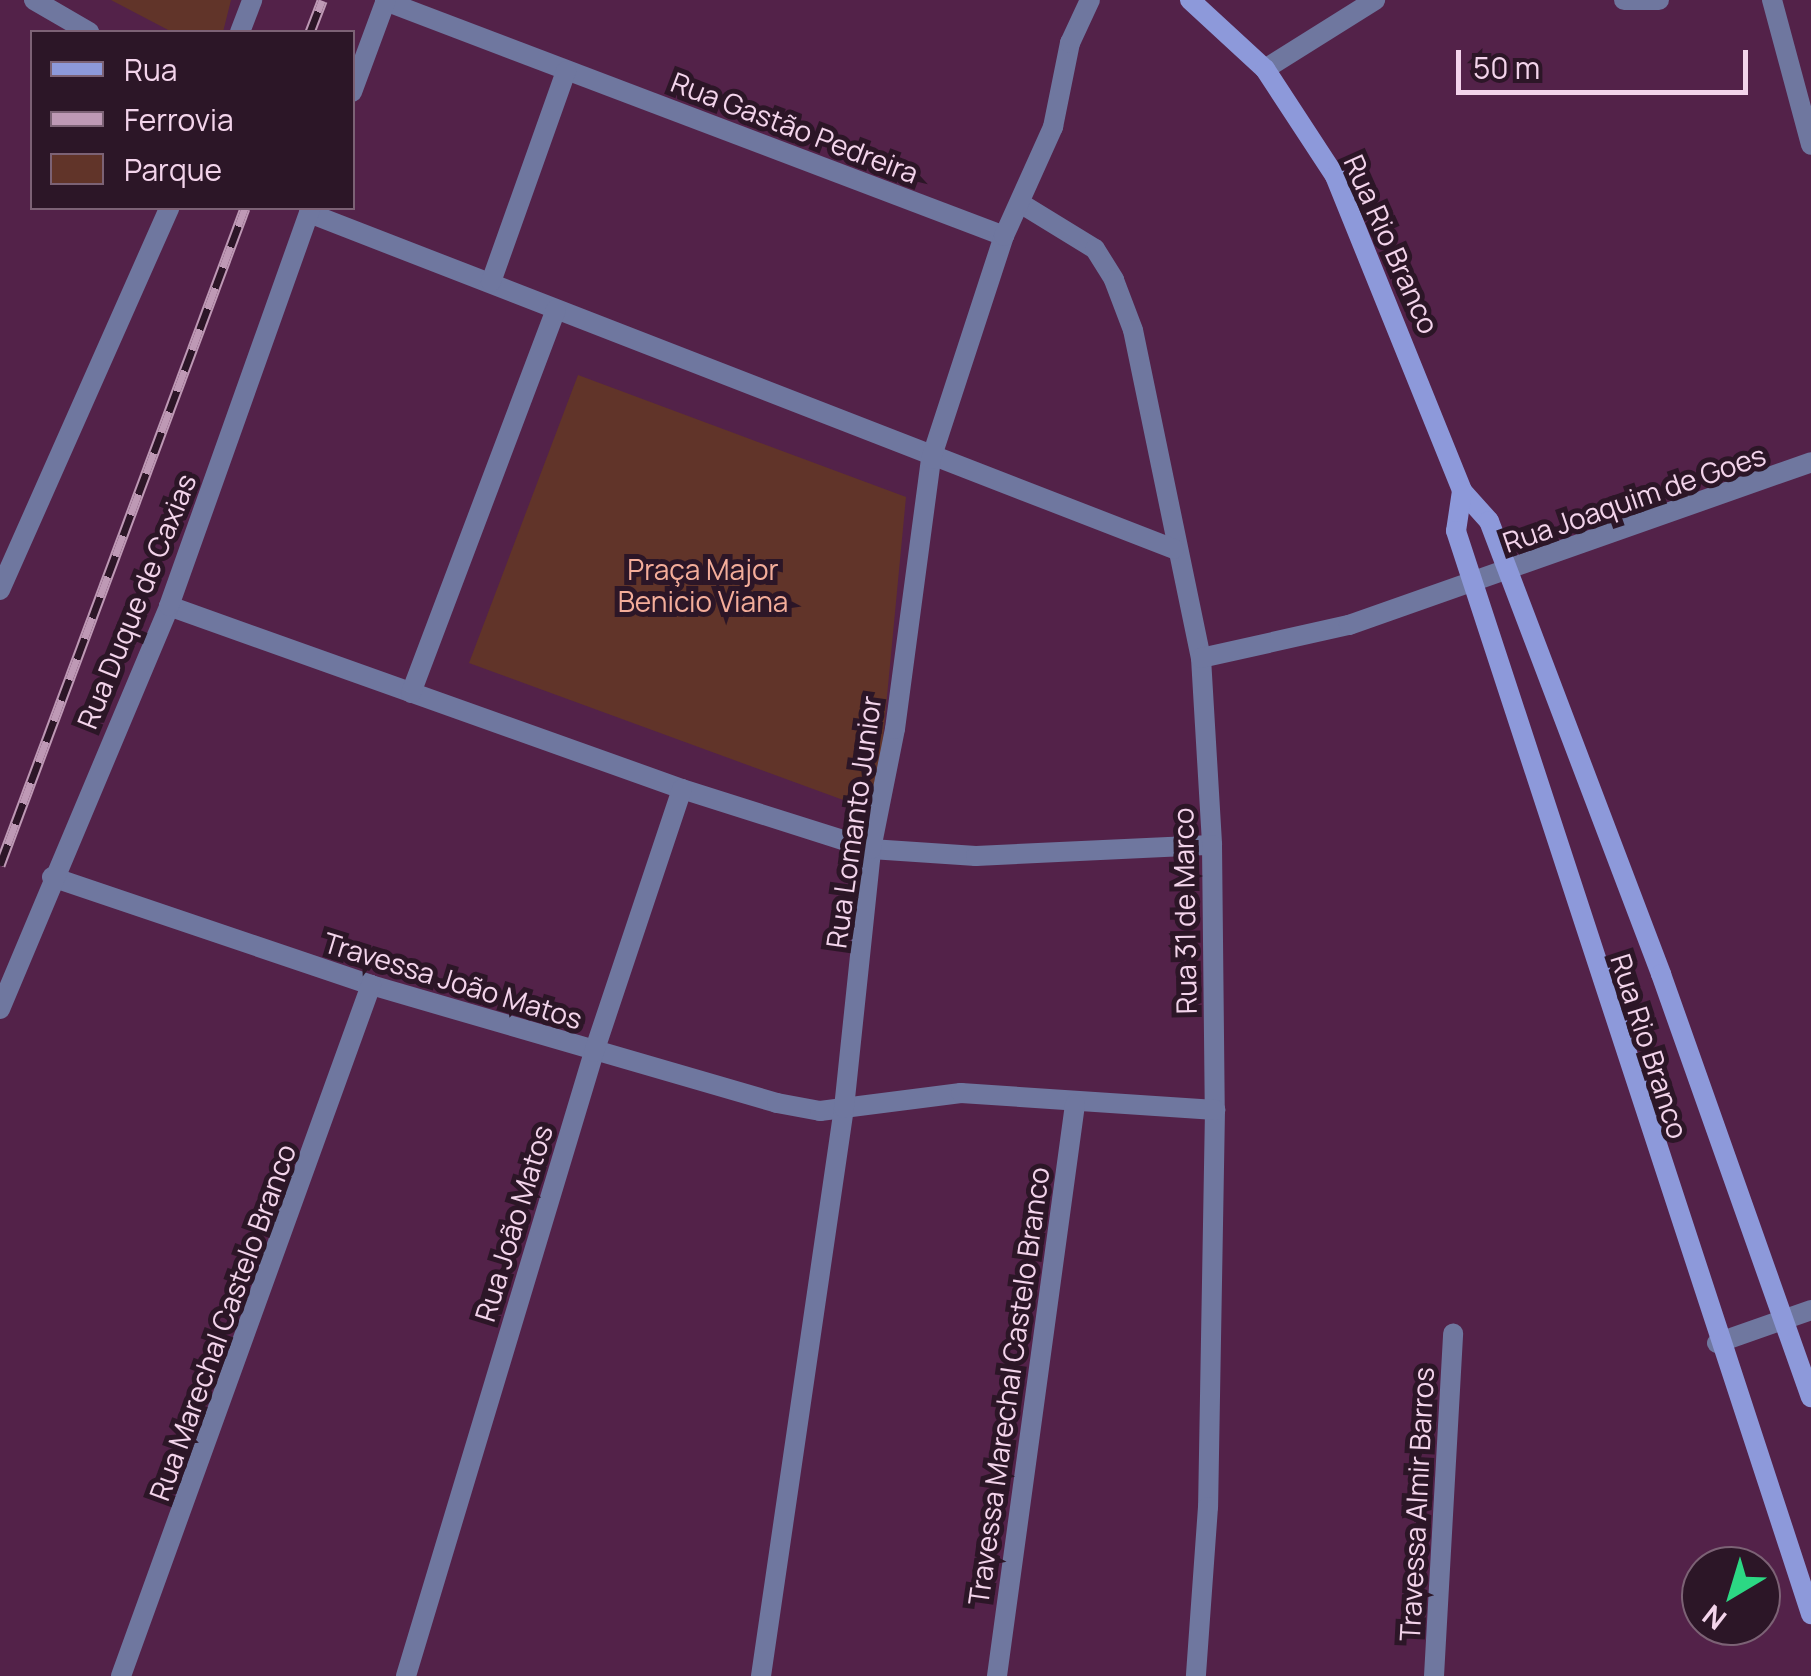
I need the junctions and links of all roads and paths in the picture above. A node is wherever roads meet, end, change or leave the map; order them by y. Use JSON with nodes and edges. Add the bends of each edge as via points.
{"nodes":[{"id":1,"x":34,"y":0,"type":"edge"},
{"id":2,"x":252,"y":0,"type":"edge"},
{"id":3,"x":1090,"y":0,"type":"edge"},
{"id":4,"x":1190,"y":0,"type":"edge"},
{"id":5,"x":1375,"y":0,"type":"edge"},
{"id":6,"x":1624,"y":0,"type":"edge"},
{"id":7,"x":1659,"y":0,"type":"edge"},
{"id":8,"x":1772,"y":0,"type":"edge"},
{"id":9,"x":386,"y":1,"type":"edge"},
{"id":10,"x":86,"y":30,"type":"edge"},
{"id":11,"x":241,"y":30,"type":"edge"},
{"id":12,"x":1265,"y":69,"type":"junction"},
{"id":13,"x":566,"y":70,"type":"junction"},
{"id":14,"x":355,"y":84,"type":"edge"},
{"id":15,"x":1811,"y":145,"type":"edge"},
{"id":16,"x":1020,"y":202,"type":"junction"},
{"id":17,"x":168,"y":210,"type":"edge"},
{"id":18,"x":310,"y":210,"type":"edge"},
{"id":19,"x":1004,"y":236,"type":"junction"},
{"id":20,"x":490,"y":282,"type":"junction"},
{"id":21,"x":556,"y":309,"type":"junction"},
{"id":22,"x":931,"y":459,"type":"junction"},
{"id":23,"x":1811,"y":462,"type":"edge"},
{"id":24,"x":1462,"y":491,"type":"junction"},
{"id":25,"x":1174,"y":549,"type":"junction"},
{"id":26,"x":1508,"y":572,"type":"junction"},
{"id":27,"x":1473,"y":582,"type":"junction"},
{"id":28,"x":0,"y":590,"type":"edge"},
{"id":29,"x":169,"y":606,"type":"junction"},
{"id":30,"x":1201,"y":658,"type":"junction"},
{"id":31,"x":412,"y":693,"type":"junction"},
{"id":32,"x":682,"y":790,"type":"junction"},
{"id":33,"x":1212,"y":845,"type":"junction"},
{"id":34,"x":871,"y":849,"type":"junction"},
{"id":35,"x":52,"y":876,"type":"junction"},
{"id":36,"x":371,"y":985,"type":"junction"},
{"id":37,"x":0,"y":1009,"type":"edge"},
{"id":38,"x":594,"y":1052,"type":"junction"},
{"id":39,"x":1074,"y":1104,"type":"junction"},
{"id":40,"x":844,"y":1108,"type":"junction"},
{"id":41,"x":1214,"y":1110,"type":"junction"},
{"id":42,"x":1811,"y":1310,"type":"edge"},
{"id":43,"x":1784,"y":1321,"type":"junction"},
{"id":44,"x":1454,"y":1334,"type":"dead end"},
{"id":45,"x":1718,"y":1343,"type":"junction"},
{"id":46,"x":1811,"y":1398,"type":"edge"},
{"id":47,"x":1811,"y":1614,"type":"edge"},
{"id":48,"x":121,"y":1676,"type":"edge"},
{"id":49,"x":406,"y":1676,"type":"edge"},
{"id":50,"x":761,"y":1676,"type":"edge"},
{"id":51,"x":997,"y":1676,"type":"edge"},
{"id":52,"x":1196,"y":1676,"type":"edge"},
{"id":53,"x":1434,"y":1676,"type":"edge"}],
"edges":[{"from":1,"to":10,"type":"street"},
{"from":2,"to":11,"type":"street"},
{"from":3,"to":16,"type":"street","name":"Rua Lomanto Junior","via":[[1070,43],[1053,127]]},
{"from":4,"to":12,"type":"main road","name":"Rua Rio Branco"},
{"from":5,"to":12,"type":"street"},
{"from":6,"to":7,"type":"street"},
{"from":8,"to":15,"type":"street"},
{"from":9,"to":13,"type":"street","name":"Rua Gastão Pedreira"},
{"from":9,"to":14,"type":"street"},
{"from":12,"to":24,"type":"main road","name":"Rua Rio Branco","via":[[1335,176]]},
{"from":13,"to":19,"type":"street","name":"Rua Gastão Pedreira"},
{"from":13,"to":20,"type":"street"},
{"from":16,"to":19,"type":"street","name":"Rua Lomanto Junior"},
{"from":16,"to":25,"type":"street","name":"Rua 31 de Marco","via":[[1095,249],[1114,280],[1149,400]]},
{"from":17,"to":28,"type":"street"},
{"from":18,"to":20,"type":"street"},
{"from":18,"to":29,"type":"street","name":"Rua Duque de Caxias"},
{"from":19,"to":22,"type":"street","name":"Rua Lomanto Junior"},
{"from":20,"to":21,"type":"street"},
{"from":21,"to":22,"type":"street"},
{"from":21,"to":31,"type":"street"},
{"from":22,"to":25,"type":"street"},
{"from":22,"to":34,"type":"street","name":"Rua Lomanto Junior","via":[[895,730]]},
{"from":23,"to":26,"type":"street","name":"Rua Joaquim de Goes"},
{"from":24,"to":26,"type":"main road","name":"Rua Rio Branco","via":[[1490,521]]},
{"from":24,"to":27,"type":"main road","name":"Rua Rio Branco","via":[[1456,531]]},
{"from":25,"to":30,"type":"street","name":"Rua 31 de Marco"},
{"from":26,"to":27,"type":"street","name":"Rua Joaquim de Goes"},
{"from":26,"to":43,"type":"main road","name":"Rua Rio Branco"},
{"from":27,"to":30,"type":"street","name":"Rua Joaquim de Goes","via":[[1348,625]]},
{"from":27,"to":45,"type":"main road","name":"Rua Rio Branco"},
{"from":29,"to":31,"type":"street"},
{"from":29,"to":35,"type":"street","name":"Rua Duque de Caxias"},
{"from":30,"to":33,"type":"street","name":"Rua 31 de Marco"},
{"from":31,"to":32,"type":"street"},
{"from":32,"to":34,"type":"street"},
{"from":32,"to":38,"type":"street","name":"Rua João Matos"},
{"from":33,"to":34,"type":"street","via":[[976,856]]},
{"from":33,"to":41,"type":"street","name":"Rua 31 de Marco"},
{"from":34,"to":40,"type":"street","name":"Rua Lomanto Junior"},
{"from":35,"to":36,"type":"street","name":"Travessa João Matos"},
{"from":35,"to":37,"type":"street","name":"Rua Duque de Caxias"},
{"from":36,"to":38,"type":"street","name":"Travessa João Matos"},
{"from":36,"to":48,"type":"street","name":"Rua Marechal Castelo Branco"},
{"from":38,"to":40,"type":"street","name":"Travessa João Matos","via":[[777,1103],[820,1112]]},
{"from":38,"to":49,"type":"street","name":"Rua João Matos"},
{"from":39,"to":40,"type":"street","name":"Travessa João Matos","via":[[961,1093]]},
{"from":39,"to":41,"type":"street","name":"Travessa João Matos"},
{"from":39,"to":51,"type":"street","name":"Travessa Marechal Castelo Branco"},
{"from":40,"to":50,"type":"street","name":"Rua Lomanto Junior"},
{"from":41,"to":52,"type":"street","name":"Rua 31 de Marco","via":[[1208,1507]]},
{"from":42,"to":43,"type":"street"},
{"from":43,"to":45,"type":"street"},
{"from":43,"to":46,"type":"main road","name":"Rua Rio Branco"},
{"from":44,"to":53,"type":"street","name":"Travessa Almir Barros"},
{"from":45,"to":47,"type":"main road","name":"Rua Rio Branco"}]}
